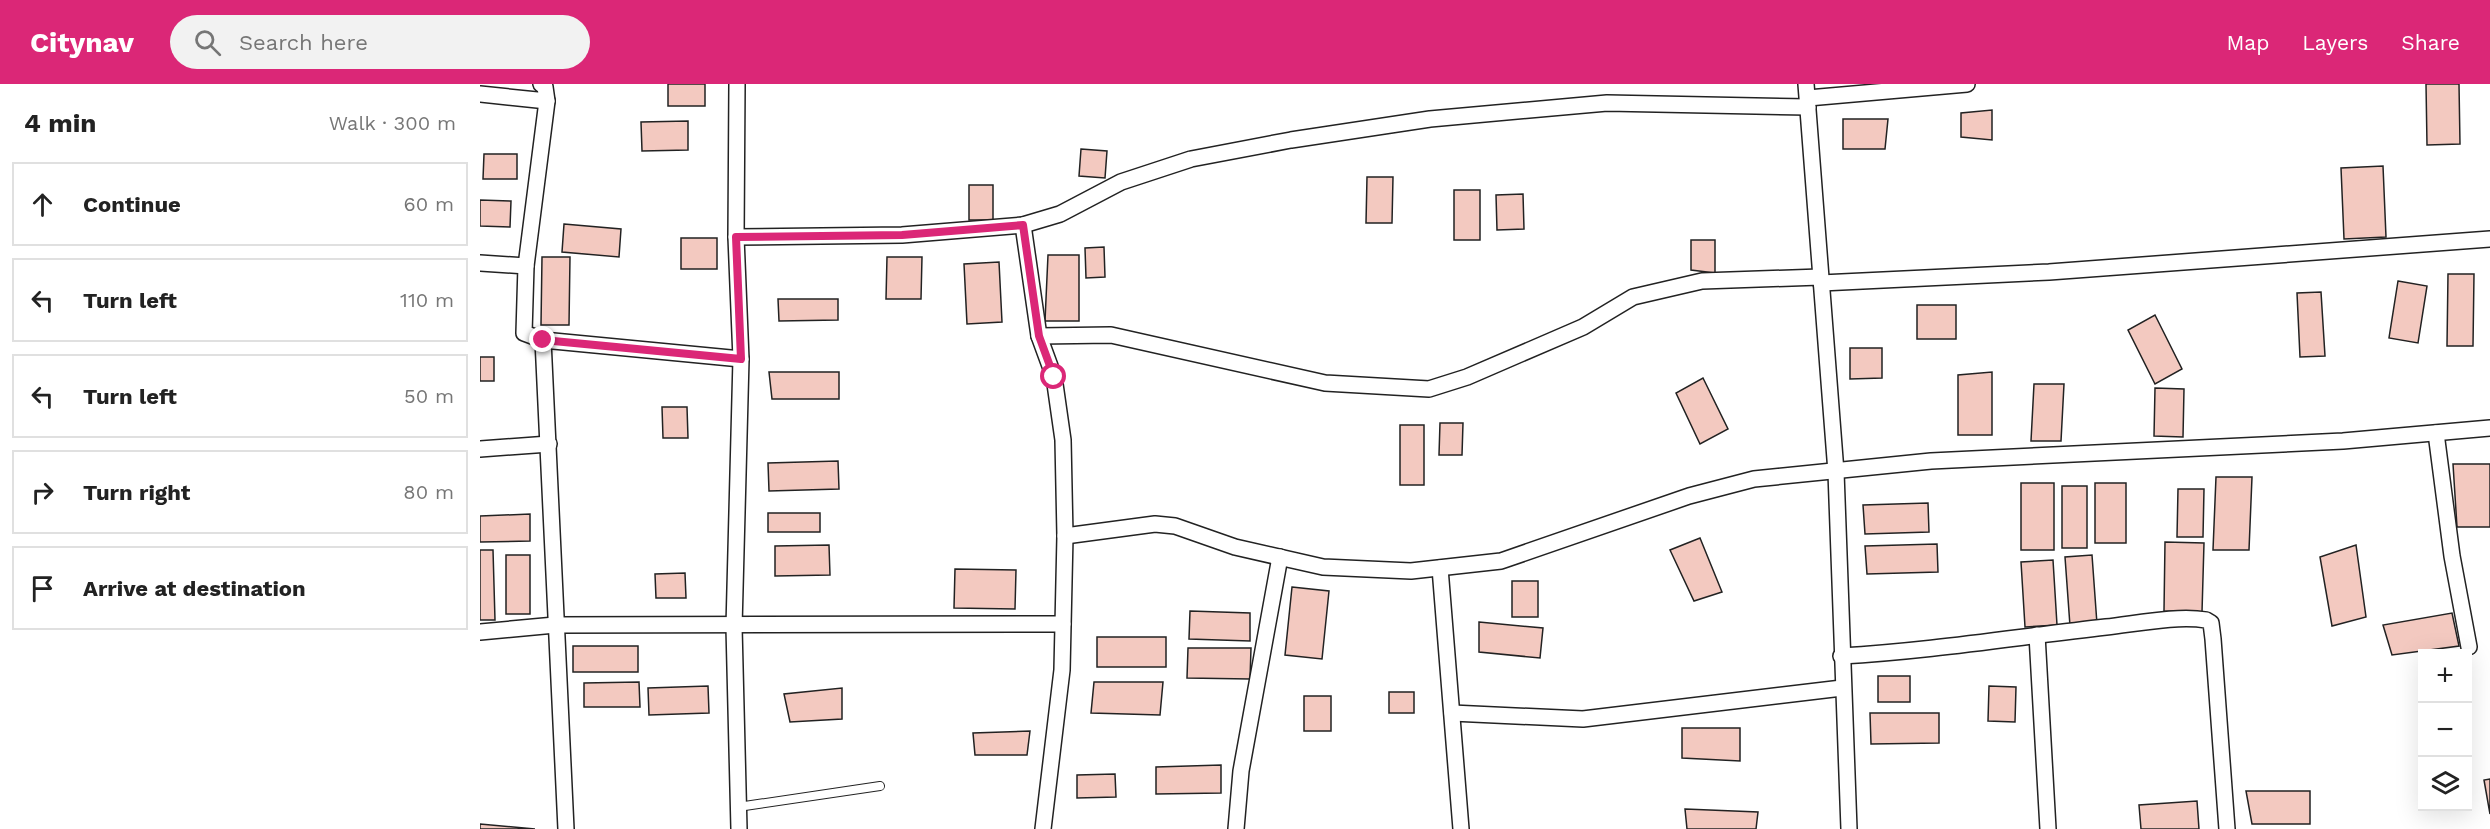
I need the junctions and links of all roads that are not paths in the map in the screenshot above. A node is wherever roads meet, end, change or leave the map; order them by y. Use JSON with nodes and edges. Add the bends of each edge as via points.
{"nodes":[{"id":1,"x":541,"y":84,"type":"edge"},
{"id":2,"x":738,"y":84,"type":"edge"},
{"id":3,"x":1966,"y":84,"type":"edge"},
{"id":4,"x":480,"y":94,"type":"edge"},
{"id":5,"x":1807,"y":96,"type":"edge"},
{"id":6,"x":547,"y":101,"type":"junction"},
{"id":7,"x":1023,"y":225,"type":"junction"},
{"id":8,"x":736,"y":237,"type":"junction"},
{"id":9,"x":2490,"y":239,"type":"edge"},
{"id":10,"x":480,"y":263,"type":"edge"},
{"id":11,"x":526,"y":266,"type":"junction"},
{"id":12,"x":1820,"y":280,"type":"junction"},
{"id":13,"x":1039,"y":336,"type":"junction"},
{"id":14,"x":543,"y":340,"type":"junction"},
{"id":15,"x":741,"y":359,"type":"junction"},
{"id":16,"x":2490,"y":428,"type":"edge"},
{"id":17,"x":2436,"y":433,"type":"junction"},
{"id":18,"x":549,"y":444,"type":"junction"},
{"id":19,"x":480,"y":449,"type":"edge"},
{"id":20,"x":1836,"y":472,"type":"junction"},
{"id":21,"x":1065,"y":536,"type":"junction"},
{"id":22,"x":1280,"y":557,"type":"junction"},
{"id":23,"x":1440,"y":568,"type":"junction"},
{"id":24,"x":1063,"y":624,"type":"junction"},
{"id":25,"x":555,"y":625,"type":"junction"},
{"id":26,"x":734,"y":627,"type":"junction"},
{"id":27,"x":480,"y":632,"type":"edge"},
{"id":28,"x":2037,"y":635,"type":"junction"},
{"id":29,"x":2469,"y":647,"type":"dead end"},
{"id":30,"x":1841,"y":656,"type":"junction"},
{"id":31,"x":1842,"y":688,"type":"junction"},
{"id":32,"x":1452,"y":713,"type":"junction"},
{"id":33,"x":880,"y":786,"type":"dead end"},
{"id":34,"x":738,"y":807,"type":"junction"},
{"id":35,"x":566,"y":829,"type":"edge"},
{"id":36,"x":739,"y":829,"type":"edge"},
{"id":37,"x":1043,"y":829,"type":"edge"},
{"id":38,"x":1236,"y":829,"type":"edge"},
{"id":39,"x":1461,"y":829,"type":"edge"},
{"id":40,"x":1849,"y":829,"type":"edge"},
{"id":41,"x":2048,"y":829,"type":"edge"},
{"id":42,"x":2227,"y":829,"type":"edge"}],
"edges":[{"from":1,"to":6,"type":"street"},
{"from":2,"to":8,"type":"street"},
{"from":3,"to":5,"type":"street"},
{"from":4,"to":6,"type":"street"},
{"from":5,"to":7,"type":"street","via":[[1607,103],[1430,120],[1291,140],[1191,159],[1121,182],[1060,214]]},
{"from":5,"to":12,"type":"street"},
{"from":6,"to":11,"type":"street"},
{"from":7,"to":8,"type":"street","via":[[902,235]]},
{"from":7,"to":13,"type":"street"},
{"from":8,"to":15,"type":"street"},
{"from":9,"to":12,"type":"street","via":[[2049,272]]},
{"from":10,"to":11,"type":"street"},
{"from":11,"to":14,"type":"street","via":[[524,333]]},
{"from":12,"to":13,"type":"street","via":[[1702,281],[1633,297],[1583,327],[1467,377],[1429,389],[1325,383],[1111,334]]},
{"from":12,"to":20,"type":"street"},
{"from":13,"to":21,"type":"street","via":[[1054,377],[1063,440]]},
{"from":14,"to":15,"type":"street"},
{"from":14,"to":18,"type":"street"},
{"from":15,"to":26,"type":"street"},
{"from":16,"to":17,"type":"street"},
{"from":17,"to":20,"type":"street","via":[[1931,461]]},
{"from":17,"to":29,"type":"street"},
{"from":18,"to":19,"type":"street"},
{"from":18,"to":25,"type":"street"},
{"from":20,"to":23,"type":"street","via":[[1754,479],[1689,496],[1501,561]]},
{"from":20,"to":30,"type":"street"},
{"from":21,"to":22,"type":"street","via":[[1155,524],[1175,526],[1235,547]]},
{"from":21,"to":24,"type":"street"},
{"from":22,"to":23,"type":"street","via":[[1323,567],[1411,571]]},
{"from":22,"to":38,"type":"street","via":[[1241,771]]},
{"from":23,"to":32,"type":"street"},
{"from":24,"to":26,"type":"street"},
{"from":24,"to":37,"type":"street","via":[[1062,670]]},
{"from":25,"to":26,"type":"street"},
{"from":25,"to":27,"type":"street"},
{"from":25,"to":35,"type":"street"},
{"from":26,"to":34,"type":"street"},
{"from":28,"to":30,"type":"street"},
{"from":28,"to":41,"type":"street"},
{"from":28,"to":42,"type":"street","via":[[2198,619],[2211,623]]},
{"from":30,"to":31,"type":"street"},
{"from":31,"to":32,"type":"street","via":[[1582,719]]},
{"from":31,"to":40,"type":"street"},
{"from":32,"to":39,"type":"street"},
{"from":33,"to":34,"type":"lane"},
{"from":34,"to":36,"type":"street"}]}
